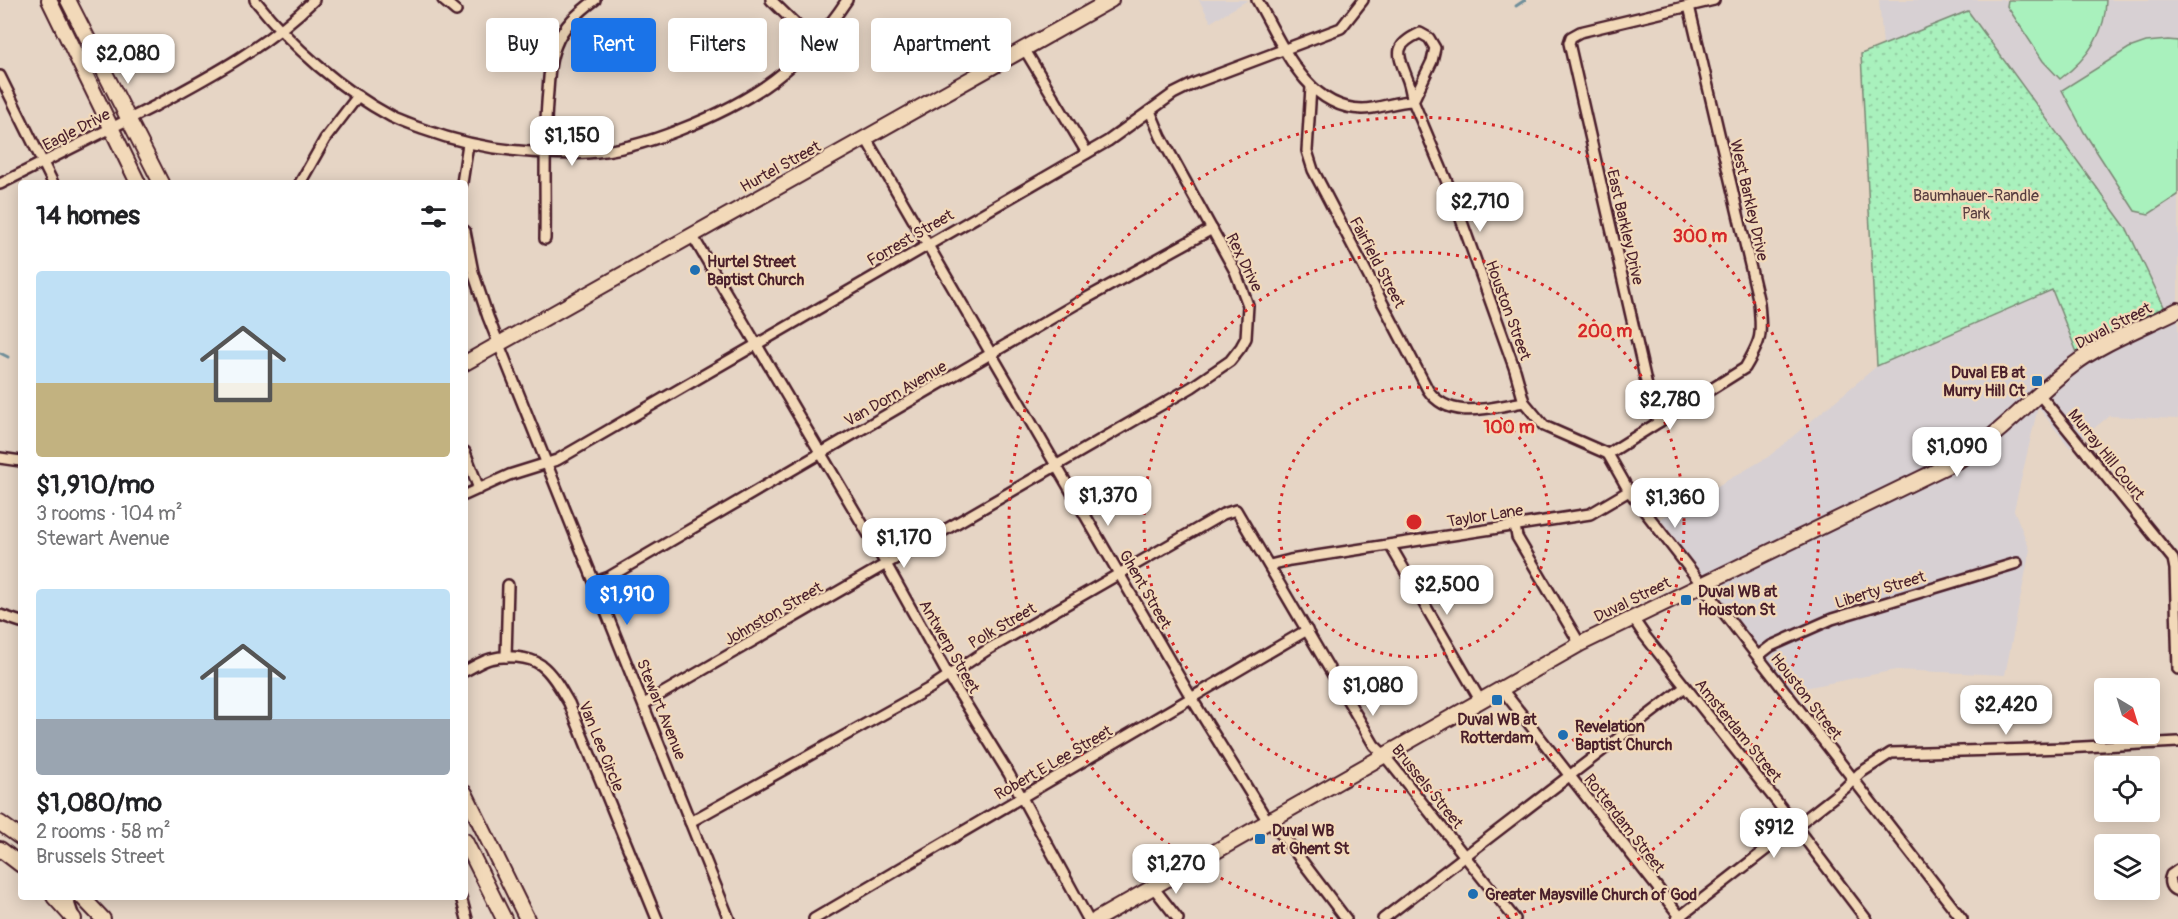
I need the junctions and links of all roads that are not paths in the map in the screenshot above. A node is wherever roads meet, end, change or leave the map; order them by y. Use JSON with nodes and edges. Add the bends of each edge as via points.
{"nodes":[{"id":1,"x":50,"y":0,"type":"edge"},
{"id":2,"x":68,"y":0,"type":"edge"},
{"id":3,"x":255,"y":0,"type":"edge"},
{"id":4,"x":314,"y":0,"type":"edge"},
{"id":5,"x":443,"y":0,"type":"edge"},
{"id":6,"x":595,"y":0,"type":"edge"},
{"id":7,"x":771,"y":0,"type":"edge"},
{"id":8,"x":848,"y":0,"type":"edge"},
{"id":9,"x":1111,"y":0,"type":"edge"},
{"id":10,"x":1257,"y":0,"type":"edge"},
{"id":11,"x":1363,"y":0,"type":"edge"},
{"id":12,"x":1714,"y":0,"type":"edge"},
{"id":13,"x":1689,"y":6,"type":"junction"},
{"id":14,"x":456,"y":10,"type":"dead end"},
{"id":15,"x":789,"y":18,"type":"edge"},
{"id":16,"x":836,"y":18,"type":"edge"},
{"id":17,"x":280,"y":28,"type":"junction"},
{"id":18,"x":1025,"y":50,"type":"junction"},
{"id":19,"x":1286,"y":50,"type":"junction"},
{"id":20,"x":784,"y":72,"type":"edge"},
{"id":21,"x":0,"y":76,"type":"edge"},
{"id":22,"x":1311,"y":87,"type":"junction"},
{"id":23,"x":358,"y":96,"type":"junction"},
{"id":24,"x":1413,"y":101,"type":"junction"},
{"id":25,"x":1150,"y":111,"type":"junction"},
{"id":26,"x":128,"y":120,"type":"junction"},
{"id":27,"x":111,"y":128,"type":"junction"},
{"id":28,"x":866,"y":137,"type":"junction"},
{"id":29,"x":468,"y":144,"type":"junction"},
{"id":30,"x":546,"y":153,"type":"junction"},
{"id":31,"x":1087,"y":153,"type":"junction"},
{"id":32,"x":42,"y":163,"type":"junction"},
{"id":33,"x":51,"y":180,"type":"edge"},
{"id":34,"x":137,"y":180,"type":"edge"},
{"id":35,"x":159,"y":180,"type":"edge"},
{"id":36,"x":302,"y":180,"type":"edge"},
{"id":37,"x":462,"y":180,"type":"edge"},
{"id":38,"x":0,"y":184,"type":"edge"},
{"id":39,"x":1212,"y":229,"type":"junction"},
{"id":40,"x":692,"y":235,"type":"junction"},
{"id":41,"x":545,"y":239,"type":"dead end"},
{"id":42,"x":928,"y":245,"type":"junction"},
{"id":43,"x":468,"y":246,"type":"edge"},
{"id":44,"x":2178,"y":310,"type":"edge"},
{"id":45,"x":499,"y":343,"type":"junction"},
{"id":46,"x":756,"y":344,"type":"junction"},
{"id":47,"x":992,"y":354,"type":"junction"},
{"id":48,"x":468,"y":361,"type":"edge"},
{"id":49,"x":2038,"y":394,"type":"junction"},
{"id":50,"x":1524,"y":402,"type":"junction"},
{"id":51,"x":1134,"y":420,"type":"joint"},
{"id":52,"x":1659,"y":422,"type":"junction"},
{"id":53,"x":820,"y":454,"type":"junction"},
{"id":54,"x":1608,"y":454,"type":"junction"},
{"id":55,"x":0,"y":458,"type":"edge"},
{"id":56,"x":468,"y":460,"type":"edge"},
{"id":57,"x":18,"y":461,"type":"edge"},
{"id":58,"x":547,"y":463,"type":"junction"},
{"id":59,"x":1056,"y":465,"type":"junction"},
{"id":60,"x":479,"y":489,"type":"junction"},
{"id":61,"x":1629,"y":491,"type":"junction"},
{"id":62,"x":468,"y":494,"type":"edge"},
{"id":63,"x":1236,"y":510,"type":"joint"},
{"id":64,"x":1515,"y":526,"type":"junction"},
{"id":65,"x":1390,"y":545,"type":"junction"},
{"id":66,"x":2017,"y":563,"type":"dead end"},
{"id":67,"x":886,"y":564,"type":"junction"},
{"id":68,"x":1270,"y":565,"type":"junction"},
{"id":69,"x":1120,"y":575,"type":"junction"},
{"id":70,"x":595,"y":582,"type":"junction"},
{"id":71,"x":1700,"y":584,"type":"junction"},
{"id":72,"x":508,"y":585,"type":"dead end"},
{"id":73,"x":0,"y":615,"type":"edge"},
{"id":74,"x":1632,"y":617,"type":"junction"},
{"id":75,"x":18,"y":621,"type":"edge"},
{"id":76,"x":1307,"y":630,"type":"junction"},
{"id":77,"x":1580,"y":644,"type":"junction"},
{"id":78,"x":1758,"y":656,"type":"junction"},
{"id":79,"x":506,"y":657,"type":"junction"},
{"id":80,"x":2178,"y":669,"type":"edge"},
{"id":81,"x":468,"y":670,"type":"edge"},
{"id":82,"x":948,"y":675,"type":"junction"},
{"id":83,"x":1685,"y":687,"type":"junction"},
{"id":84,"x":1502,"y":688,"type":"junction"},
{"id":85,"x":1192,"y":699,"type":"junction"},
{"id":86,"x":1480,"y":700,"type":"junction"},
{"id":87,"x":644,"y":704,"type":"junction"},
{"id":88,"x":2178,"y":742,"type":"edge"},
{"id":89,"x":1384,"y":755,"type":"junction"},
{"id":90,"x":1569,"y":777,"type":"junction"},
{"id":91,"x":1853,"y":779,"type":"junction"},
{"id":92,"x":1022,"y":798,"type":"junction"},
{"id":93,"x":468,"y":799,"type":"edge"},
{"id":94,"x":1267,"y":820,"type":"junction"},
{"id":95,"x":690,"y":822,"type":"junction"},
{"id":96,"x":0,"y":823,"type":"edge"},
{"id":97,"x":1795,"y":825,"type":"junction"},
{"id":98,"x":18,"y":836,"type":"edge"},
{"id":99,"x":468,"y":847,"type":"edge"},
{"id":100,"x":0,"y":849,"type":"edge"},
{"id":101,"x":1466,"y":856,"type":"junction"},
{"id":102,"x":18,"y":863,"type":"edge"},
{"id":103,"x":2178,"y":870,"type":"edge"},
{"id":104,"x":1153,"y":887,"type":"junction"},
{"id":105,"x":2178,"y":891,"type":"edge"},
{"id":106,"x":57,"y":900,"type":"edge"},
{"id":107,"x":68,"y":900,"type":"edge"},
{"id":108,"x":85,"y":900,"type":"edge"},
{"id":109,"x":462,"y":900,"type":"edge"},
{"id":110,"x":1680,"y":918,"type":"edge"},
{"id":111,"x":74,"y":919,"type":"edge"},
{"id":112,"x":103,"y":919,"type":"edge"},
{"id":113,"x":467,"y":919,"type":"edge"},
{"id":114,"x":504,"y":919,"type":"edge"},
{"id":115,"x":527,"y":919,"type":"edge"},
{"id":116,"x":657,"y":919,"type":"edge"},
{"id":117,"x":729,"y":919,"type":"edge"},
{"id":118,"x":813,"y":919,"type":"edge"},
{"id":119,"x":1088,"y":919,"type":"edge"},
{"id":120,"x":1097,"y":919,"type":"edge"},
{"id":121,"x":1178,"y":919,"type":"edge"},
{"id":122,"x":1346,"y":919,"type":"edge"},
{"id":123,"x":1383,"y":919,"type":"edge"},
{"id":124,"x":1515,"y":919,"type":"edge"},
{"id":125,"x":1866,"y":919,"type":"edge"},
{"id":126,"x":1962,"y":919,"type":"edge"}],
"edges":[{"from":1,"to":27,"type":"street"},
{"from":2,"to":26,"type":"street"},
{"from":3,"to":17,"type":"street"},
{"from":4,"to":17,"type":"street","name":"Eagle Drive"},
{"from":5,"to":14,"type":"street"},
{"from":6,"to":30,"type":"street","via":[[567,26],[556,45],[549,75]]},
{"from":7,"to":15,"type":"street"},
{"from":8,"to":16,"type":"street"},
{"from":9,"to":18,"type":"street","name":"Hurtel Street"},
{"from":10,"to":19,"type":"street"},
{"from":11,"to":19,"type":"street","name":"Forrest Street","via":[[1341,28]]},
{"from":12,"to":13,"type":"street"},
{"from":13,"to":52,"type":"street","name":"West Barkley Drive","via":[[1759,303],[1762,332],[1745,368]]},
{"from":13,"to":52,"type":"street","name":"East Barkley Drive","via":[[1580,32],[1571,37],[1569,49],[1652,408]]},
{"from":17,"to":23,"type":"street"},
{"from":17,"to":26,"type":"street","name":"Eagle Drive","via":[[231,64]]},
{"from":18,"to":28,"type":"street","name":"Hurtel Street"},
{"from":18,"to":31,"type":"street"},
{"from":19,"to":22,"type":"street"},
{"from":19,"to":25,"type":"street","name":"Forrest Street","via":[[1195,83]]},
{"from":20,"to":30,"type":"street","via":[[748,99],[659,138],[617,150]]},
{"from":21,"to":32,"type":"street"},
{"from":22,"to":24,"type":"street","via":[[1333,102],[1362,109]]},
{"from":22,"to":50,"type":"street","name":"Fairfield Street","via":[[1307,151],[1313,170],[1434,399],[1448,408],[1465,411]]},
{"from":23,"to":29,"type":"street","via":[[394,118]]},
{"from":23,"to":36,"type":"street","via":[[325,139]]},
{"from":24,"to":24,"type":"street","name":"Houston Street","via":[[1435,48],[1420,33],[1403,43],[1400,50],[1399,61]]},
{"from":24,"to":50,"type":"street","name":"Houston Street","via":[[1452,194]]},
{"from":25,"to":31,"type":"street","name":"Forrest Street"},
{"from":25,"to":39,"type":"street","name":"Rex Drive"},
{"from":26,"to":27,"type":"street","name":"Eagle Drive"},
{"from":26,"to":35,"type":"street"},
{"from":27,"to":32,"type":"street","name":"Eagle Drive"},
{"from":27,"to":34,"type":"street"},
{"from":28,"to":40,"type":"street","name":"Hurtel Street"},
{"from":28,"to":42,"type":"street","name":"Ghent Street"},
{"from":29,"to":30,"type":"street"},
{"from":29,"to":37,"type":"street"},
{"from":30,"to":41,"type":"street"},
{"from":31,"to":42,"type":"street","name":"Forrest Street"},
{"from":32,"to":33,"type":"street"},
{"from":32,"to":38,"type":"street","name":"Eagle Drive"},
{"from":39,"to":47,"type":"street","name":"Van Dorn Avenue"},
{"from":39,"to":51,"type":"street","name":"Rex Drive","via":[[1248,305],[1246,338],[1218,371]]},
{"from":40,"to":45,"type":"street","name":"Hurtel Street"},
{"from":40,"to":46,"type":"street","name":"Antwerp Street"},
{"from":42,"to":46,"type":"street","name":"Forrest Street"},
{"from":42,"to":47,"type":"street","name":"Ghent Street"},
{"from":43,"to":45,"type":"street","name":"Stewart Avenue","via":[[473,272]]},
{"from":44,"to":49,"type":"street","name":"Duval Street","via":[[2084,357]]},
{"from":45,"to":48,"type":"street","name":"Hurtel Street"},
{"from":45,"to":58,"type":"street","name":"Stewart Avenue"},
{"from":46,"to":53,"type":"street","name":"Antwerp Street"},
{"from":46,"to":58,"type":"street","name":"Forrest Street"},
{"from":47,"to":53,"type":"street","name":"Van Dorn Avenue"},
{"from":47,"to":59,"type":"street","name":"Ghent Street"},
{"from":49,"to":71,"type":"street","name":"Duval Street","via":[[1996,435],[1959,460]]},
{"from":49,"to":80,"type":"street","name":"Murray Hill Court","via":[[2173,559]]},
{"from":50,"to":54,"type":"street","name":"Houston Street","via":[[1544,426]]},
{"from":51,"to":59,"type":"street","name":"Johnston Street"},
{"from":52,"to":54,"type":"street","name":"West Barkley Drive"},
{"from":53,"to":67,"type":"street","name":"Antwerp Street"},
{"from":53,"to":70,"type":"street","name":"Van Dorn Avenue"},
{"from":54,"to":61,"type":"street","name":"Houston Street"},
{"from":55,"to":57,"type":"street"},
{"from":56,"to":60,"type":"street"},
{"from":58,"to":60,"type":"street","name":"Forrest Street"},
{"from":58,"to":70,"type":"street","name":"Stewart Avenue"},
{"from":59,"to":67,"type":"street","name":"Johnston Street"},
{"from":59,"to":69,"type":"street","name":"Ghent Street"},
{"from":60,"to":62,"type":"street","name":"Forrest Street"},
{"from":61,"to":64,"type":"street","name":"Taylor Lane","via":[[1590,514]]},
{"from":61,"to":71,"type":"street","name":"Houston Street"},
{"from":63,"to":68,"type":"street","name":"Brussels Street"},
{"from":63,"to":69,"type":"street","name":"Polk Street"},
{"from":64,"to":65,"type":"street","name":"Taylor Lane"},
{"from":64,"to":77,"type":"street","via":[[1517,537]]},
{"from":65,"to":68,"type":"street","name":"Taylor Lane"},
{"from":65,"to":86,"type":"street"},
{"from":66,"to":78,"type":"street","name":"Liberty Street","via":[[1832,619],[1771,646]]},
{"from":67,"to":82,"type":"street","name":"Antwerp Street"},
{"from":67,"to":87,"type":"street","name":"Johnston Street"},
{"from":68,"to":76,"type":"street","name":"Brussels Street"},
{"from":69,"to":82,"type":"street","name":"Polk Street"},
{"from":69,"to":85,"type":"street","name":"Ghent Street"},
{"from":70,"to":87,"type":"street","name":"Stewart Avenue"},
{"from":71,"to":74,"type":"street","name":"Duval Street"},
{"from":71,"to":78,"type":"street","name":"Houston Street"},
{"from":72,"to":79,"type":"street"},
{"from":73,"to":75,"type":"street"},
{"from":74,"to":77,"type":"street","name":"Duval Street"},
{"from":74,"to":83,"type":"street","name":"Amsterdam Street"},
{"from":76,"to":85,"type":"street","name":"Robert E Lee Street"},
{"from":76,"to":89,"type":"street","name":"Brussels Street","via":[[1374,745]]},
{"from":77,"to":84,"type":"street","name":"Duval Street"},
{"from":78,"to":91,"type":"street","name":"Houston Street"},
{"from":79,"to":81,"type":"street","name":"Van Lee Circle","via":[[489,659]]},
{"from":79,"to":116,"type":"street","name":"Van Lee Circle","via":[[540,664],[569,703]]},
{"from":82,"to":92,"type":"street","name":"Antwerp Street"},
{"from":82,"to":95,"type":"street","name":"Polk Street"},
{"from":83,"to":90,"type":"street"},
{"from":83,"to":97,"type":"street","name":"Amsterdam Street"},
{"from":84,"to":86,"type":"street","name":"Duval Street"},
{"from":84,"to":90,"type":"street","name":"Rotterdam Street"},
{"from":85,"to":92,"type":"street","name":"Robert E Lee Street"},
{"from":85,"to":94,"type":"street","name":"Ghent Street"},
{"from":86,"to":89,"type":"street","name":"Duval Street"},
{"from":87,"to":95,"type":"street","name":"Stewart Avenue"},
{"from":88,"to":91,"type":"street","via":[[1891,753]]},
{"from":89,"to":94,"type":"street","name":"Duval Street"},
{"from":89,"to":101,"type":"street","name":"Brussels Street"},
{"from":90,"to":101,"type":"street"},
{"from":90,"to":110,"type":"street","name":"Rotterdam Street"},
{"from":91,"to":97,"type":"street"},
{"from":91,"to":126,"type":"street","name":"Houston Street"},
{"from":92,"to":118,"type":"street","name":"Robert E Lee Street"},
{"from":92,"to":119,"type":"street","name":"Antwerp Street"},
{"from":93,"to":115,"type":"street"},
{"from":94,"to":104,"type":"street","name":"Duval Street"},
{"from":94,"to":122,"type":"street","name":"Ghent Street"},
{"from":95,"to":117,"type":"street","name":"Stewart Avenue"},
{"from":96,"to":98,"type":"street"},
{"from":97,"to":110,"type":"street"},
{"from":97,"to":125,"type":"street","name":"Amsterdam Street"},
{"from":99,"to":114,"type":"street"},
{"from":100,"to":102,"type":"street"},
{"from":101,"to":123,"type":"street"},
{"from":101,"to":124,"type":"street","name":"Brussels Street"},
{"from":103,"to":105,"type":"street","via":[[2171,875],[2170,882]]},
{"from":104,"to":120,"type":"street","name":"Duval Street"},
{"from":104,"to":121,"type":"street"},
{"from":106,"to":111,"type":"street"},
{"from":107,"to":111,"type":"street"},
{"from":108,"to":112,"type":"street"},
{"from":109,"to":113,"type":"street"}]}
